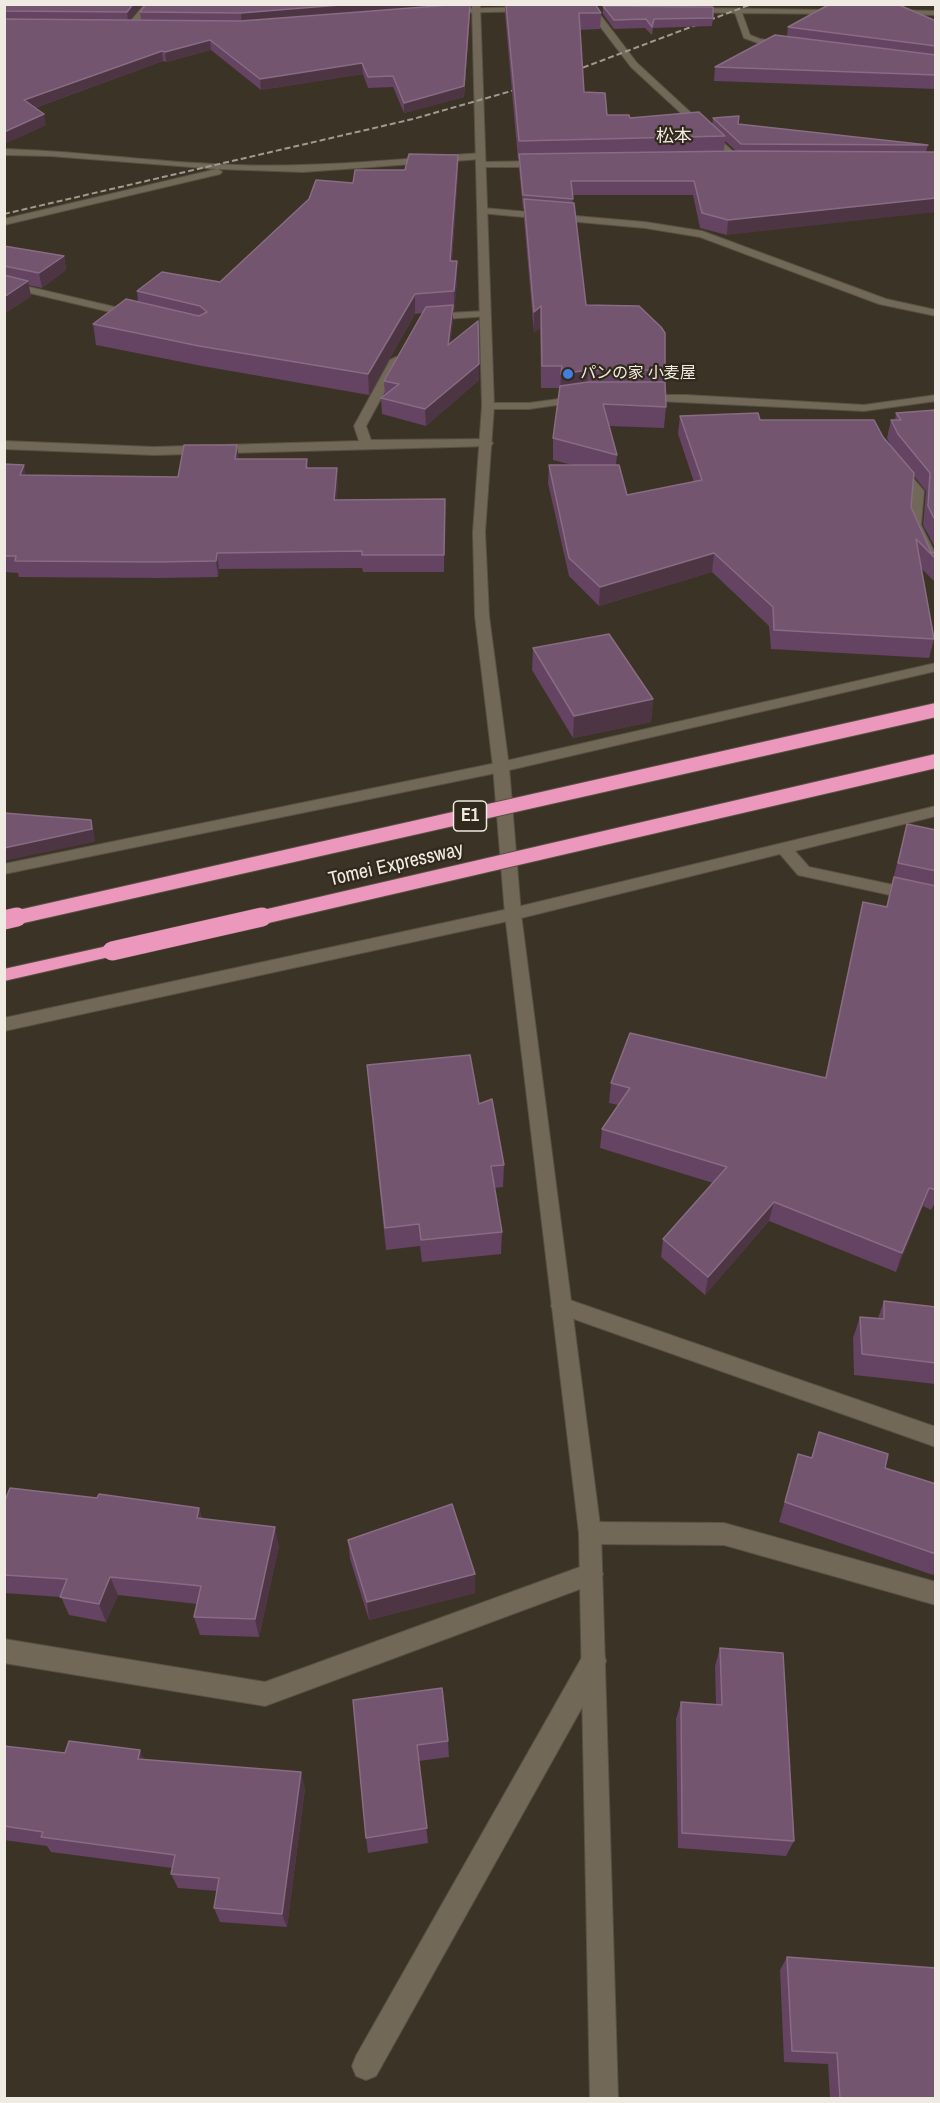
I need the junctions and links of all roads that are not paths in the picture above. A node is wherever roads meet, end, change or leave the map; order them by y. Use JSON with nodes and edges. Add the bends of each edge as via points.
{"nodes":[{"id":1,"x":149,"y":4,"type":"edge"},
{"id":2,"x":722,"y":4,"type":"edge"},
{"id":3,"x":476,"y":7,"type":"edge"},
{"id":4,"x":545,"y":9,"type":"edge"},
{"id":5,"x":580,"y":10,"type":"edge"},
{"id":6,"x":592,"y":10,"type":"junction"},
{"id":7,"x":603,"y":10,"type":"edge"},
{"id":8,"x":684,"y":10,"type":"edge"},
{"id":9,"x":708,"y":10,"type":"junction"},
{"id":10,"x":738,"y":11,"type":"junction"},
{"id":11,"x":441,"y":12,"type":"edge"},
{"id":12,"x":843,"y":12,"type":"edge"},
{"id":13,"x":889,"y":12,"type":"edge"},
{"id":14,"x":936,"y":13,"type":"edge"},
{"id":15,"x":120,"y":26,"type":"edge"},
{"id":16,"x":131,"y":26,"type":"junction"},
{"id":17,"x":142,"y":26,"type":"edge"},
{"id":18,"x":794,"y":46,"type":"edge"},
{"id":19,"x":4,"y":152,"type":"edge"},
{"id":20,"x":481,"y":160,"type":"junction"},
{"id":21,"x":737,"y":160,"type":"junction"},
{"id":22,"x":749,"y":160,"type":"edge"},
{"id":23,"x":726,"y":161,"type":"edge"},
{"id":24,"x":551,"y":164,"type":"edge"},
{"id":25,"x":233,"y":168,"type":"junction"},
{"id":26,"x":483,"y":211,"type":"junction"},
{"id":27,"x":4,"y":222,"type":"edge"},
{"id":28,"x":4,"y":284,"type":"edge"},
{"id":29,"x":936,"y":313,"type":"edge"},
{"id":30,"x":486,"y":315,"type":"junction"},
{"id":31,"x":144,"y":317,"type":"edge"},
{"id":32,"x":421,"y":317,"type":"edge"},
{"id":33,"x":404,"y":347,"type":"edge"},
{"id":34,"x":598,"y":398,"type":"edge"},
{"id":35,"x":631,"y":398,"type":"edge"},
{"id":36,"x":936,"y":398,"type":"edge"},
{"id":37,"x":488,"y":406,"type":"junction"},
{"id":38,"x":487,"y":443,"type":"junction"},
{"id":39,"x":366,"y":444,"type":"junction"},
{"id":40,"x":4,"y":445,"type":"edge"},
{"id":41,"x":887,"y":454,"type":"edge"},
{"id":42,"x":936,"y":570,"type":"edge"},
{"id":43,"x":936,"y":667,"type":"edge"},
{"id":44,"x":936,"y":710,"type":"edge"},
{"id":45,"x":936,"y":761,"type":"edge"},
{"id":46,"x":501,"y":767,"type":"junction"},
{"id":47,"x":936,"y":811,"type":"edge"},
{"id":48,"x":784,"y":848,"type":"junction"},
{"id":49,"x":4,"y":869,"type":"edge"},
{"id":50,"x":936,"y":900,"type":"edge"},
{"id":51,"x":513,"y":914,"type":"junction"},
{"id":52,"x":4,"y":920,"type":"edge"},
{"id":53,"x":4,"y":975,"type":"edge"},
{"id":54,"x":4,"y":1025,"type":"edge"},
{"id":55,"x":561,"y":1306,"type":"junction"},
{"id":56,"x":936,"y":1437,"type":"edge"},
{"id":57,"x":590,"y":1533,"type":"junction"},
{"id":58,"x":591,"y":1574,"type":"junction"},
{"id":59,"x":936,"y":1594,"type":"edge"},
{"id":60,"x":4,"y":1651,"type":"edge"},
{"id":61,"x":594,"y":1660,"type":"junction"},
{"id":62,"x":366,"y":2067,"type":"dead end"},
{"id":63,"x":604,"y":2098,"type":"edge"}],
"edges":[{"from":1,"to":16,"type":"street"},
{"from":2,"to":9,"type":"street"},
{"from":3,"to":4,"type":"street"},
{"from":3,"to":11,"type":"street"},
{"from":3,"to":20,"type":"street"},
{"from":5,"to":6,"type":"street"},
{"from":6,"to":7,"type":"street"},
{"from":6,"to":21,"type":"street","via":[[634,64]]},
{"from":8,"to":9,"type":"street"},
{"from":9,"to":10,"type":"street"},
{"from":10,"to":12,"type":"street"},
{"from":10,"to":18,"type":"street","via":[[747,36]]},
{"from":13,"to":14,"type":"street"},
{"from":15,"to":16,"type":"street"},
{"from":16,"to":17,"type":"street"},
{"from":19,"to":25,"type":"street"},
{"from":20,"to":24,"type":"street"},
{"from":20,"to":25,"type":"street","via":[[303,169]]},
{"from":20,"to":26,"type":"street"},
{"from":21,"to":22,"type":"street"},
{"from":21,"to":23,"type":"street"},
{"from":25,"to":27,"type":"street"},
{"from":26,"to":29,"type":"street","via":[[702,234],[861,295]]},
{"from":26,"to":30,"type":"street"},
{"from":28,"to":31,"type":"street"},
{"from":30,"to":32,"type":"street"},
{"from":30,"to":37,"type":"street"},
{"from":33,"to":39,"type":"street","via":[[360,426]]},
{"from":34,"to":37,"type":"street"},
{"from":35,"to":36,"type":"street","via":[[686,398],[867,412]]},
{"from":37,"to":38,"type":"street"},
{"from":38,"to":39,"type":"street"},
{"from":38,"to":46,"type":"street","via":[[479,532],[482,616]]},
{"from":39,"to":40,"type":"street","via":[[154,451]]},
{"from":41,"to":42,"type":"street","via":[[918,491],[915,525]]},
{"from":43,"to":46,"type":"street"},
{"from":44,"to":52,"type":"highway","name":"Tomei Expressway","number":"E1","bridge":true},
{"from":45,"to":53,"type":"highway","name":"Tomei Expressway","bridge":true},
{"from":46,"to":49,"type":"street"},
{"from":46,"to":51,"type":"street"},
{"from":47,"to":48,"type":"street"},
{"from":48,"to":50,"type":"street","via":[[804,871]]},
{"from":48,"to":51,"type":"street"},
{"from":51,"to":54,"type":"street"},
{"from":51,"to":55,"type":"street"},
{"from":55,"to":56,"type":"street"},
{"from":55,"to":57,"type":"street"},
{"from":57,"to":58,"type":"street"},
{"from":57,"to":59,"type":"street","via":[[724,1534]]},
{"from":58,"to":60,"type":"street","via":[[265,1694]]},
{"from":58,"to":61,"type":"street"},
{"from":61,"to":62,"type":"street"},
{"from":61,"to":63,"type":"street"}]}
